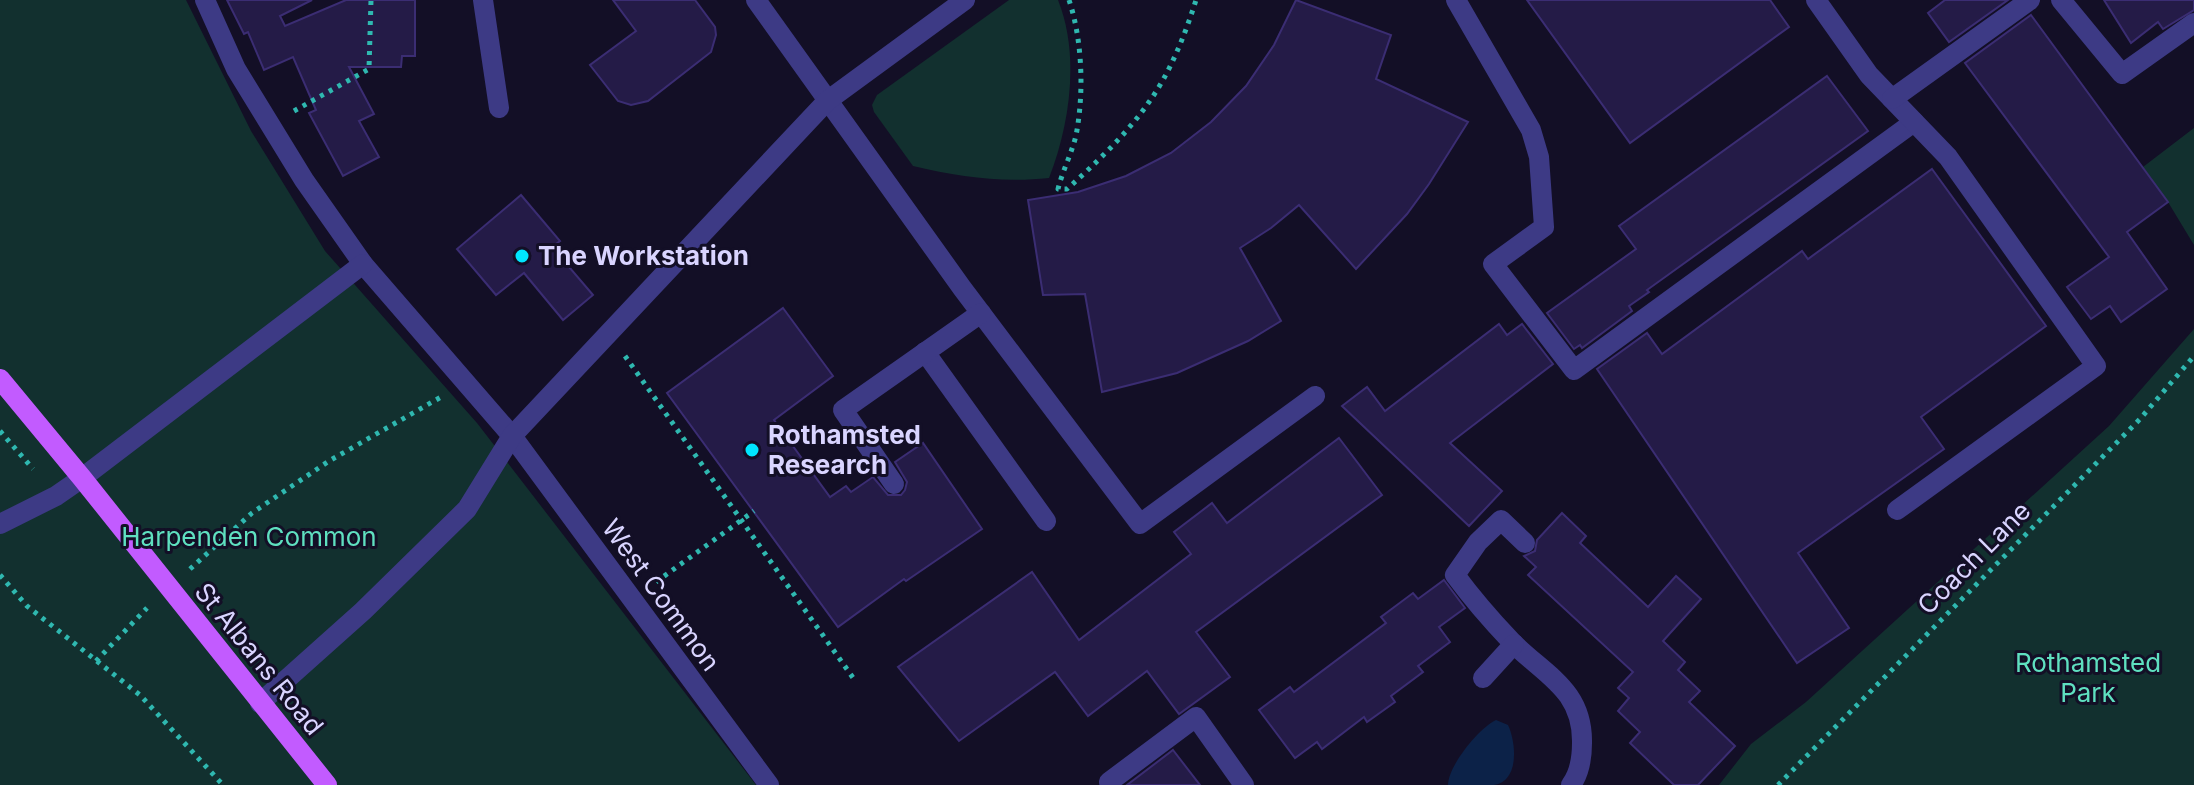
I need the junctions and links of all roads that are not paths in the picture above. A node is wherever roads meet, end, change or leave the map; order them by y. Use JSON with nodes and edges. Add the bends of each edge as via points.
{"nodes":[{"id":1,"x":205,"y":0,"type":"edge"},
{"id":2,"x":483,"y":0,"type":"edge"},
{"id":3,"x":756,"y":0,"type":"edge"},
{"id":4,"x":965,"y":0,"type":"edge"},
{"id":5,"x":1456,"y":0,"type":"edge"},
{"id":6,"x":1816,"y":0,"type":"edge"},
{"id":7,"x":2030,"y":0,"type":"edge"},
{"id":8,"x":2061,"y":0,"type":"edge"},
{"id":9,"x":2194,"y":23,"type":"edge"},
{"id":10,"x":1892,"y":99,"type":"junction"},
{"id":11,"x":827,"y":101,"type":"junction"},
{"id":12,"x":499,"y":108,"type":"dead end"},
{"id":13,"x":1914,"y":122,"type":"junction"},
{"id":14,"x":363,"y":264,"type":"junction"},
{"id":15,"x":981,"y":313,"type":"junction"},
{"id":16,"x":925,"y":352,"type":"junction"},
{"id":17,"x":0,"y":379,"type":"edge"},
{"id":18,"x":1315,"y":396,"type":"dead end"},
{"id":19,"x":512,"y":436,"type":"junction"},
{"id":20,"x":82,"y":478,"type":"junction"},
{"id":21,"x":894,"y":484,"type":"dead end"},
{"id":22,"x":1897,"y":510,"type":"dead end"},
{"id":23,"x":1046,"y":521,"type":"dead end"},
{"id":24,"x":0,"y":524,"type":"edge"},
{"id":25,"x":1525,"y":543,"type":"dead end"},
{"id":26,"x":1514,"y":644,"type":"junction"},
{"id":27,"x":1483,"y":678,"type":"dead end"},
{"id":28,"x":260,"y":703,"type":"junction"},
{"id":29,"x":1109,"y":782,"type":"dead end"},
{"id":30,"x":327,"y":785,"type":"edge"},
{"id":31,"x":769,"y":785,"type":"edge"},
{"id":32,"x":1244,"y":785,"type":"edge"},
{"id":33,"x":1571,"y":785,"type":"edge"}],
"edges":[{"from":1,"to":14,"type":"street","name":"West Common","via":[[236,69]]},
{"from":2,"to":12,"type":"street"},
{"from":3,"to":11,"type":"street"},
{"from":4,"to":11,"type":"street"},
{"from":5,"to":13,"type":"street","via":[[1531,130],[1539,157],[1544,227],[1493,264],[1574,370]]},
{"from":6,"to":10,"type":"street"},
{"from":7,"to":10,"type":"street"},
{"from":8,"to":9,"type":"street","via":[[2122,74]]},
{"from":10,"to":13,"type":"street"},
{"from":11,"to":15,"type":"street"},
{"from":11,"to":19,"type":"street"},
{"from":13,"to":22,"type":"street","via":[[1948,157],[2096,366]]},
{"from":14,"to":19,"type":"street","name":"West Common"},
{"from":14,"to":20,"type":"street"},
{"from":15,"to":16,"type":"street"},
{"from":15,"to":18,"type":"street","via":[[1140,524]]},
{"from":16,"to":21,"type":"street","via":[[843,410]]},
{"from":16,"to":23,"type":"street"},
{"from":17,"to":20,"type":"main road","name":"St Albans Road"},
{"from":19,"to":28,"type":"street","via":[[467,509]]},
{"from":19,"to":31,"type":"street","name":"West Common"},
{"from":20,"to":24,"type":"street"},
{"from":20,"to":28,"type":"main road","name":"St Albans Road"},
{"from":25,"to":26,"type":"street","via":[[1501,520],[1455,575]]},
{"from":26,"to":27,"type":"street"},
{"from":26,"to":33,"type":"street","via":[[1551,674],[1576,704],[1582,753]]},
{"from":28,"to":30,"type":"main road","name":"St Albans Road"},
{"from":29,"to":32,"type":"street","via":[[1196,717]]}]}
